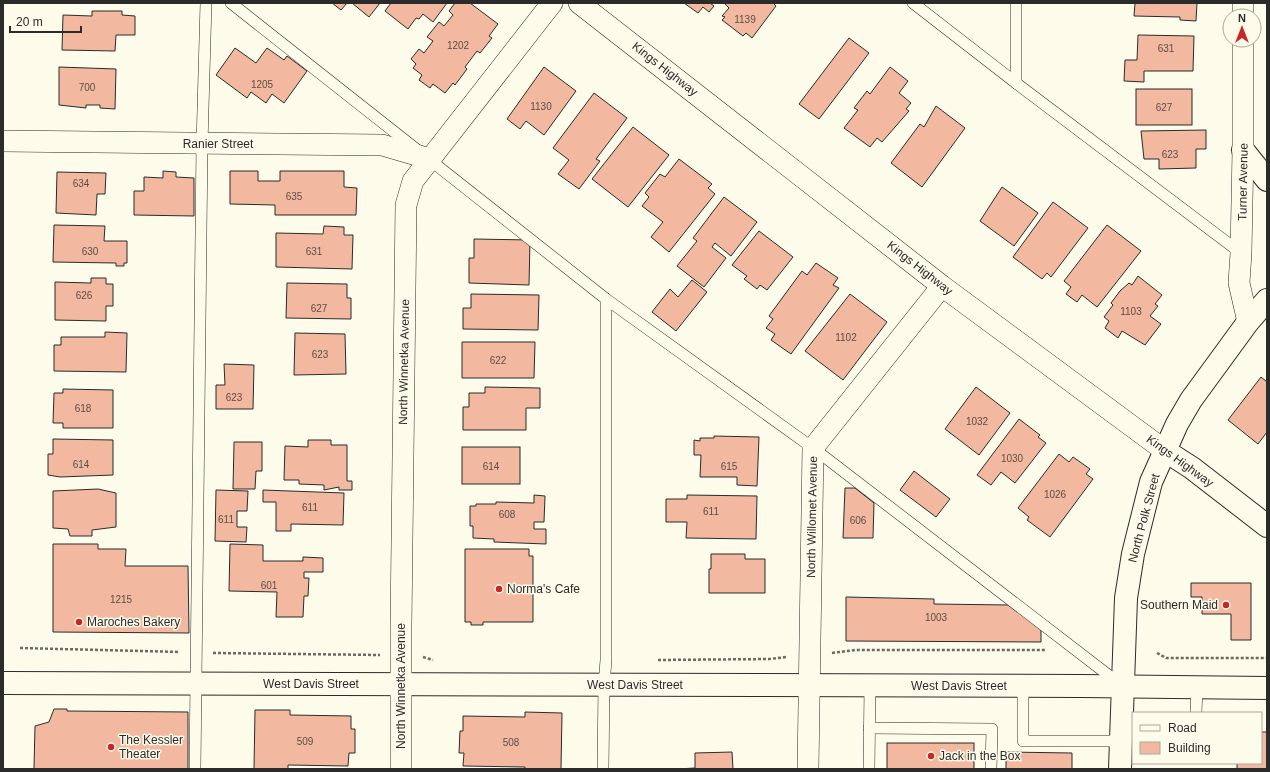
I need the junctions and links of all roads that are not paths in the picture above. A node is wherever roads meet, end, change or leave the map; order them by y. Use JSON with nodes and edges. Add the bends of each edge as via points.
{"nodes":[{"id":1,"x":206,"y":3,"type":"edge"},
{"id":2,"x":230,"y":3,"type":"edge"},
{"id":3,"x":552,"y":3,"type":"edge"},
{"id":4,"x":579,"y":3,"type":"edge"},
{"id":5,"x":913,"y":3,"type":"edge"},
{"id":6,"x":1016,"y":3,"type":"edge"},
{"id":7,"x":1243,"y":48,"type":"edge"},
{"id":8,"x":1016,"y":83,"type":"junction"},
{"id":9,"x":3,"y":141,"type":"edge"},
{"id":10,"x":202,"y":144,"type":"junction"},
{"id":11,"x":1243,"y":150,"type":"junction"},
{"id":12,"x":430,"y":159,"type":"junction"},
{"id":13,"x":1267,"y":180,"type":"edge"},
{"id":14,"x":1241,"y":253,"type":"junction"},
{"id":15,"x":942,"y":286,"type":"junction"},
{"id":16,"x":606,"y":299,"type":"junction"},
{"id":17,"x":1267,"y":300,"type":"edge"},
{"id":18,"x":1248,"y":322,"type":"junction"},
{"id":19,"x":813,"y":448,"type":"junction"},
{"id":20,"x":1164,"y":450,"type":"junction"},
{"id":21,"x":1267,"y":526,"type":"edge"},
{"id":22,"x":3,"y":682,"type":"edge"},
{"id":23,"x":196,"y":683,"type":"junction"},
{"id":24,"x":401,"y":684,"type":"junction"},
{"id":25,"x":604,"y":685,"type":"junction"},
{"id":26,"x":810,"y":685,"type":"junction"},
{"id":27,"x":870,"y":686,"type":"junction"},
{"id":28,"x":1023,"y":686,"type":"junction"},
{"id":29,"x":1122,"y":686,"type":"junction"},
{"id":30,"x":1197,"y":687,"type":"junction"},
{"id":31,"x":1267,"y":688,"type":"edge"},
{"id":32,"x":1196,"y":712,"type":"edge"},
{"id":33,"x":870,"y":728,"type":"junction"},
{"id":34,"x":1124,"y":758,"type":"edge"},
{"id":35,"x":195,"y":769,"type":"edge"},
{"id":36,"x":401,"y":769,"type":"edge"},
{"id":37,"x":603,"y":769,"type":"edge"},
{"id":38,"x":808,"y":769,"type":"edge"},
{"id":39,"x":869,"y":769,"type":"edge"},
{"id":40,"x":991,"y":769,"type":"edge"}],
"edges":[{"from":1,"to":10,"type":"lane"},
{"from":2,"to":12,"type":"lane"},
{"from":3,"to":12,"type":"street","name":"North Winnetka Avenue"},
{"from":4,"to":15,"type":"street","name":"Kings Highway"},
{"from":5,"to":8,"type":"lane"},
{"from":6,"to":8,"type":"lane"},
{"from":7,"to":11,"type":"street","name":"Turner Avenue"},
{"from":8,"to":14,"type":"lane"},
{"from":9,"to":10,"type":"street","name":"Ranier Street"},
{"from":10,"to":12,"type":"street","name":"Ranier Street","via":[[382,145]]},
{"from":10,"to":23,"type":"lane"},
{"from":11,"to":13,"type":"main road"},
{"from":11,"to":14,"type":"street","name":"Turner Avenue"},
{"from":12,"to":16,"type":"lane"},
{"from":12,"to":24,"type":"street","name":"North Winnetka Avenue","via":[[413,181],[406,205]]},
{"from":14,"to":18,"type":"street","name":"Turner Avenue","via":[[1239,283]]},
{"from":15,"to":19,"type":"street","name":"North Willomet Avenue"},
{"from":15,"to":20,"type":"street","name":"Kings Highway"},
{"from":16,"to":19,"type":"lane"},
{"from":16,"to":25,"type":"lane"},
{"from":17,"to":18,"type":"main road","name":"North Polk Street"},
{"from":18,"to":20,"type":"main road","name":"North Polk Street","via":[[1192,400]]},
{"from":19,"to":26,"type":"street","name":"North Willomet Avenue"},
{"from":19,"to":29,"type":"lane"},
{"from":20,"to":21,"type":"main road","name":"Kings Highway","via":[[1192,468]]},
{"from":20,"to":29,"type":"main road","name":"North Polk Street","via":[[1151,482],[1133,554],[1126,598]]},
{"from":22,"to":23,"type":"main road","name":"West Davis Street"},
{"from":23,"to":24,"type":"main road","name":"West Davis Street"},
{"from":23,"to":35,"type":"lane"},
{"from":24,"to":25,"type":"main road","name":"West Davis Street"},
{"from":24,"to":36,"type":"street","name":"North Winnetka Avenue"},
{"from":25,"to":26,"type":"main road","name":"West Davis Street"},
{"from":25,"to":37,"type":"lane"},
{"from":26,"to":27,"type":"main road","name":"West Davis Street"},
{"from":26,"to":38,"type":"street","name":"North Willomet Avenue"},
{"from":27,"to":28,"type":"main road","name":"West Davis Street"},
{"from":27,"to":33,"type":"lane"},
{"from":28,"to":29,"type":"main road","name":"West Davis Street"},
{"from":28,"to":34,"type":"lane","via":[[1023,742]]},
{"from":29,"to":30,"type":"main road","name":"West Davis Street"},
{"from":29,"to":34,"type":"main road","name":"North Polk Street"},
{"from":30,"to":31,"type":"main road","name":"West Davis Street"},
{"from":30,"to":32,"type":"lane"},
{"from":33,"to":39,"type":"lane"},
{"from":33,"to":40,"type":"lane","via":[[992,729]]}]}
